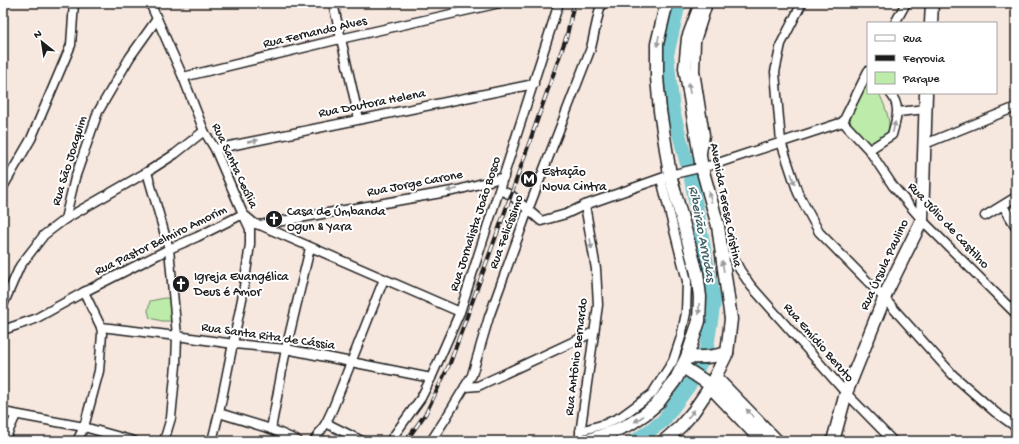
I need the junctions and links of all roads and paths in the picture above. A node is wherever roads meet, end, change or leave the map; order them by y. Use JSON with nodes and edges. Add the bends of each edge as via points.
{"nodes":[{"id":1,"x":74,"y":3,"type":"edge"},
{"id":2,"x":150,"y":3,"type":"edge"},
{"id":3,"x":333,"y":3,"type":"edge"},
{"id":4,"x":500,"y":3,"type":"edge"},
{"id":5,"x":559,"y":3,"type":"edge"},
{"id":6,"x":601,"y":3,"type":"edge"},
{"id":7,"x":667,"y":3,"type":"edge"},
{"id":8,"x":701,"y":3,"type":"edge"},
{"id":9,"x":708,"y":3,"type":"edge"},
{"id":10,"x":802,"y":3,"type":"edge"},
{"id":11,"x":906,"y":3,"type":"edge"},
{"id":12,"x":932,"y":3,"type":"edge"},
{"id":13,"x":157,"y":19,"type":"junction"},
{"id":14,"x":896,"y":22,"type":"edge"},
{"id":15,"x":931,"y":22,"type":"edge"},
{"id":16,"x":340,"y":39,"type":"junction"},
{"id":17,"x":867,"y":73,"type":"edge"},
{"id":18,"x":183,"y":77,"type":"junction"},
{"id":19,"x":534,"y":84,"type":"junction"},
{"id":20,"x":891,"y":94,"type":"edge"},
{"id":21,"x":926,"y":94,"type":"edge"},
{"id":22,"x":1016,"y":107,"type":"edge"},
{"id":23,"x":926,"y":109,"type":"junction"},
{"id":24,"x":898,"y":112,"type":"junction"},
{"id":25,"x":359,"y":119,"type":"junction"},
{"id":26,"x":843,"y":122,"type":"junction"},
{"id":27,"x":204,"y":131,"type":"junction"},
{"id":28,"x":781,"y":142,"type":"junction"},
{"id":29,"x":925,"y":144,"type":"junction"},
{"id":30,"x":215,"y":149,"type":"junction"},
{"id":31,"x":868,"y":150,"type":"junction"},
{"id":32,"x":700,"y":166,"type":"junction"},
{"id":33,"x":147,"y":172,"type":"junction"},
{"id":34,"x":669,"y":176,"type":"junction"},
{"id":35,"x":504,"y":177,"type":"junction"},
{"id":36,"x":4,"y":184,"type":"edge"},
{"id":37,"x":500,"y":190,"type":"junction"},
{"id":38,"x":1016,"y":198,"type":"edge"},
{"id":39,"x":585,"y":205,"type":"junction"},
{"id":40,"x":1003,"y":206,"type":"junction"},
{"id":41,"x":528,"y":210,"type":"junction"},
{"id":42,"x":242,"y":214,"type":"junction"},
{"id":43,"x":986,"y":216,"type":"dead end"},
{"id":44,"x":65,"y":220,"type":"junction"},
{"id":45,"x":922,"y":220,"type":"junction"},
{"id":46,"x":260,"y":225,"type":"junction"},
{"id":47,"x":1016,"y":227,"type":"edge"},
{"id":48,"x":682,"y":241,"type":"junction"},
{"id":49,"x":310,"y":248,"type":"junction"},
{"id":50,"x":169,"y":249,"type":"junction"},
{"id":51,"x":732,"y":255,"type":"dead end"},
{"id":52,"x":384,"y":279,"type":"junction"},
{"id":53,"x":699,"y":290,"type":"junction"},
{"id":54,"x":84,"y":292,"type":"junction"},
{"id":55,"x":686,"y":297,"type":"junction"},
{"id":56,"x":884,"y":298,"type":"junction"},
{"id":57,"x":3,"y":305,"type":"edge"},
{"id":58,"x":460,"y":312,"type":"junction"},
{"id":59,"x":1016,"y":314,"type":"edge"},
{"id":60,"x":101,"y":327,"type":"junction"},
{"id":61,"x":3,"y":330,"type":"edge"},
{"id":62,"x":594,"y":332,"type":"junction"},
{"id":63,"x":177,"y":336,"type":"junction"},
{"id":64,"x":234,"y":344,"type":"junction"},
{"id":65,"x":286,"y":349,"type":"junction"},
{"id":66,"x":722,"y":354,"type":"junction"},
{"id":67,"x":351,"y":362,"type":"junction"},
{"id":68,"x":688,"y":363,"type":"junction"},
{"id":69,"x":431,"y":378,"type":"junction"},
{"id":70,"x":710,"y":382,"type":"junction"},
{"id":71,"x":465,"y":387,"type":"junction"},
{"id":72,"x":846,"y":394,"type":"junction"},
{"id":73,"x":3,"y":412,"type":"edge"},
{"id":74,"x":219,"y":413,"type":"junction"},
{"id":75,"x":16,"y":415,"type":"junction"},
{"id":76,"x":326,"y":423,"type":"junction"},
{"id":77,"x":84,"y":427,"type":"junction"},
{"id":78,"x":1016,"y":427,"type":"edge"},
{"id":79,"x":271,"y":429,"type":"junction"},
{"id":80,"x":583,"y":436,"type":"edge"},
{"id":81,"x":4,"y":441,"type":"edge"},
{"id":82,"x":77,"y":441,"type":"edge"},
{"id":83,"x":134,"y":441,"type":"edge"},
{"id":84,"x":164,"y":441,"type":"edge"},
{"id":85,"x":212,"y":441,"type":"edge"},
{"id":86,"x":298,"y":441,"type":"edge"},
{"id":87,"x":314,"y":441,"type":"edge"},
{"id":88,"x":362,"y":441,"type":"edge"},
{"id":89,"x":390,"y":441,"type":"edge"},
{"id":90,"x":431,"y":441,"type":"edge"},
{"id":91,"x":579,"y":441,"type":"edge"},
{"id":92,"x":664,"y":441,"type":"edge"},
{"id":93,"x":762,"y":441,"type":"edge"},
{"id":94,"x":777,"y":441,"type":"edge"},
{"id":95,"x":833,"y":441,"type":"edge"},
{"id":96,"x":893,"y":441,"type":"edge"}],
"edges":[{"from":1,"to":36,"type":"street","via":[[70,45],[31,139]]},
{"from":2,"to":13,"type":"street","name":"Rua Santa Cecília"},
{"from":3,"to":16,"type":"street"},
{"from":4,"to":16,"type":"street","name":"Rua Fernando Alves"},
{"from":5,"to":19,"type":"street","name":"Rua Jornalista João Bosco"},
{"from":6,"to":41,"type":"street","name":"Rua Felicíssimo","via":[[591,48]]},
{"from":7,"to":34,"type":"main road","one_way":true,"via":[[657,44],[657,77]]},
{"from":32,"to":8,"type":"main road","name":"Avenida Teresa Cristina","one_way":true,"via":[[685,68],[688,38]]},
{"from":9,"to":32,"type":"street","via":[[696,41],[695,70],[705,135]]},
{"from":10,"to":28,"type":"street","via":[[781,44],[775,72]]},
{"from":11,"to":14,"type":"street"},
{"from":12,"to":15,"type":"main road"},
{"from":13,"to":18,"type":"street","name":"Rua Santa Cecília"},
{"from":13,"to":44,"type":"street","name":"Rua São Joaquim","via":[[98,112]]},
{"from":16,"to":18,"type":"street","name":"Rua Fernando Alves"},
{"from":16,"to":25,"type":"street"},
{"from":17,"to":26,"type":"street"},
{"from":18,"to":27,"type":"street","name":"Rua Santa Cecília"},
{"from":19,"to":25,"type":"street","name":"Rua Doutora Helena"},
{"from":19,"to":35,"type":"street","name":"Rua Jornalista João Bosco"},
{"from":20,"to":24,"type":"street"},
{"from":21,"to":23,"type":"main road","name":"Rua Úrsula Paulino"},
{"from":22,"to":29,"type":"street"},
{"from":23,"to":24,"type":"street"},
{"from":23,"to":29,"type":"main road","name":"Rua Úrsula Paulino"},
{"from":31,"to":24,"type":"street","one_way":true,"via":[[892,135]]},
{"from":30,"to":25,"type":"street","name":"Rua Doutora Helena","one_way":true},
{"from":26,"to":28,"type":"street"},
{"from":26,"to":31,"type":"street","name":"Rua Júlio de Castilho"},
{"from":27,"to":30,"type":"street","name":"Rua Santa Cecília"},
{"from":27,"to":33,"type":"street"},
{"from":28,"to":32,"type":"street"},
{"from":28,"to":56,"type":"street","one_way":true,"via":[[798,193],[819,232]]},
{"from":29,"to":45,"type":"main road","name":"Rua Úrsula Paulino"},
{"from":30,"to":42,"type":"street","name":"Rua Santa Cecília"},
{"from":31,"to":45,"type":"street","name":"Rua Júlio de Castilho","via":[[893,186]]},
{"from":32,"to":34,"type":"street"},
{"from":66,"to":32,"type":"main road","name":"Avenida Teresa Cristina","one_way":true,"via":[[732,319],[731,309],[718,226]]},
{"from":33,"to":44,"type":"street"},
{"from":33,"to":50,"type":"street"},
{"from":34,"to":39,"type":"street"},
{"from":34,"to":48,"type":"main road"},
{"from":35,"to":37,"type":"street","name":"Rua Jornalista João Bosco"},
{"from":35,"to":46,"type":"street","name":"Rua Jorge Carone","one_way":true,"via":[[458,190]]},
{"from":37,"to":41,"type":"street","via":[[511,195]]},
{"from":37,"to":58,"type":"street","name":"Rua Jornalista João Bosco"},
{"from":38,"to":40,"type":"street"},
{"from":39,"to":41,"type":"street","via":[[541,221]]},
{"from":39,"to":62,"type":"street","name":"Rua Antônio Bernardo","one_way":true,"via":[[596,269],[598,305]]},
{"from":40,"to":43,"type":"street"},
{"from":40,"to":47,"type":"street"},
{"from":41,"to":71,"type":"street","name":"Rua Felicíssimo","via":[[489,317],[472,375]]},
{"from":42,"to":46,"type":"street","name":"Rua Pastor Belmiro Amorim"},
{"from":42,"to":50,"type":"street","name":"Rua Pastor Belmiro Amorim"},
{"from":42,"to":64,"type":"street","name":"Rua Santa Cecília","via":[[250,229],[250,244]]},
{"from":44,"to":57,"type":"street","name":"Rua São Joaquim","via":[[44,236],[20,266]]},
{"from":45,"to":56,"type":"main road","name":"Rua Úrsula Paulino"},
{"from":45,"to":59,"type":"street","name":"Rua Júlio de Castilho"},
{"from":46,"to":49,"type":"street","name":"Rua Pastor Belmiro Amorim"},
{"from":48,"to":53,"type":"main road","via":[[697,273]]},
{"from":48,"to":55,"type":"street"},
{"from":49,"to":52,"type":"street","name":"Rua Pastor Belmiro Amorim"},
{"from":49,"to":65,"type":"street"},
{"from":50,"to":54,"type":"street","name":"Rua Pastor Belmiro Amorim"},
{"from":50,"to":63,"type":"street"},
{"from":51,"to":72,"type":"street","name":"Rua Emídio Beruto","via":[[751,286]]},
{"from":52,"to":58,"type":"street","name":"Rua Pastor Belmiro Amorim"},
{"from":52,"to":67,"type":"street"},
{"from":53,"to":55,"type":"street"},
{"from":53,"to":68,"type":"main road","one_way":true,"via":[[699,321]]},
{"from":54,"to":60,"type":"street"},
{"from":54,"to":61,"type":"street","name":"Rua Pastor Belmiro Amorim","via":[[35,319]]},
{"from":55,"to":80,"type":"street","via":[[686,313],[673,362],[652,394],[622,416]]},
{"from":56,"to":72,"type":"main road","name":"Rua Úrsula Paulino"},
{"from":56,"to":78,"type":"street","via":[[953,375]]},
{"from":58,"to":69,"type":"street","name":"Rua Jornalista João Bosco"},
{"from":60,"to":63,"type":"street","name":"Rua Santa Rita de Cássia"},
{"from":60,"to":77,"type":"street","via":[[99,370]]},
{"from":62,"to":71,"type":"street","via":[[478,386]]},
{"from":62,"to":80,"type":"street","name":"Rua Antônio Bernardo"},
{"from":63,"to":64,"type":"street","name":"Rua Santa Rita de Cássia"},
{"from":63,"to":84,"type":"street","via":[[171,418]]},
{"from":64,"to":65,"type":"street","name":"Rua Santa Rita de Cássia"},
{"from":64,"to":74,"type":"street","name":"Rua Santa Cecília"},
{"from":65,"to":67,"type":"street","name":"Rua Santa Rita de Cássia"},
{"from":65,"to":79,"type":"street"},
{"from":66,"to":68,"type":"main road"},
{"from":66,"to":70,"type":"main road","name":"Avenida Teresa Cristina"},
{"from":67,"to":69,"type":"street","name":"Rua Santa Rita de Cássia"},
{"from":67,"to":76,"type":"street"},
{"from":68,"to":70,"type":"main road"},
{"from":68,"to":80,"type":"main road","one_way":true,"via":[[658,403],[646,414],[609,433]]},
{"from":69,"to":89,"type":"street","name":"Rua Jornalista João Bosco","via":[[421,398]]},
{"from":92,"to":70,"type":"main road","name":"Avenida Teresa Cristina","one_way":true,"via":[[693,412]]},
{"from":70,"to":93,"type":"main road"},
{"from":94,"to":70,"type":"main road","one_way":true},
{"from":71,"to":90,"type":"street","name":"Rua Felicíssimo"},
{"from":72,"to":95,"type":"main road","name":"Rua Úrsula Paulino"},
{"from":72,"to":96,"type":"street","name":"Rua Emídio Beruto"},
{"from":73,"to":75,"type":"street"},
{"from":74,"to":79,"type":"street"},
{"from":74,"to":85,"type":"street","name":"Rua Santa Cecília"},
{"from":75,"to":77,"type":"street"},
{"from":75,"to":81,"type":"street"},
{"from":76,"to":87,"type":"street"},
{"from":76,"to":88,"type":"street"},
{"from":77,"to":82,"type":"street"},
{"from":77,"to":83,"type":"street"},
{"from":79,"to":86,"type":"street"},
{"from":80,"to":91,"type":"street","name":"Rua Antônio Bernardo"}]}
